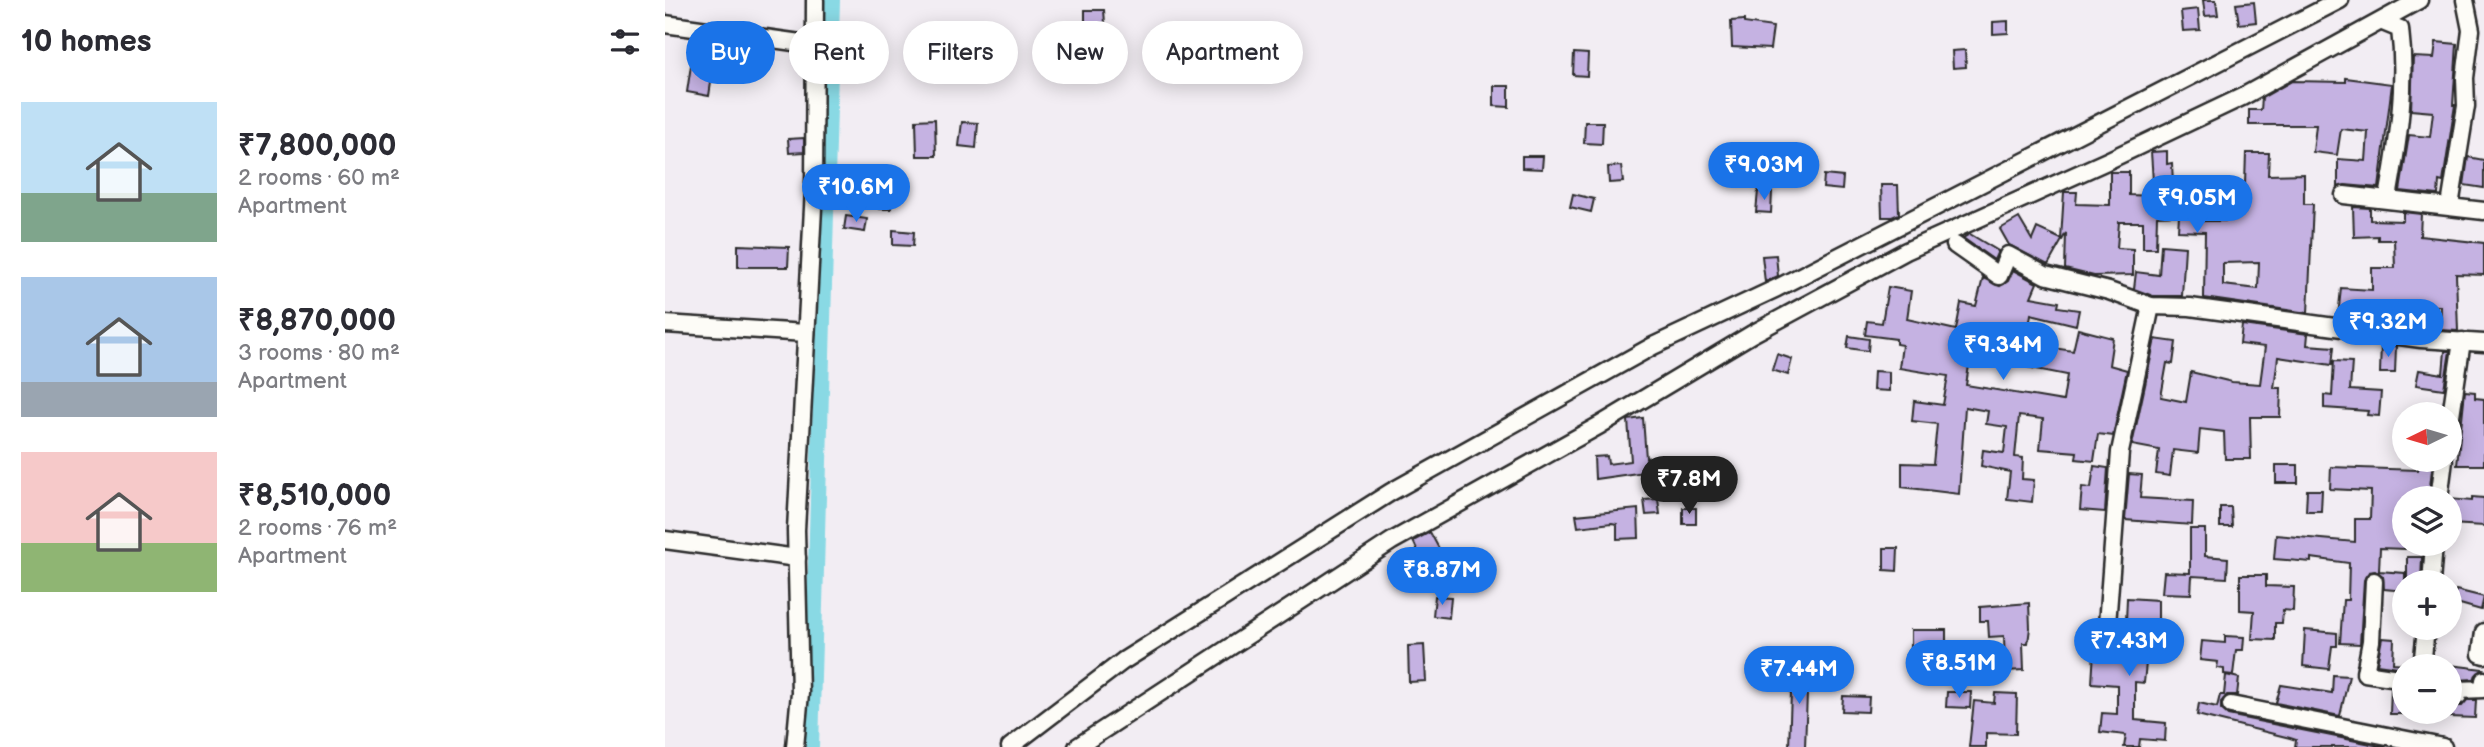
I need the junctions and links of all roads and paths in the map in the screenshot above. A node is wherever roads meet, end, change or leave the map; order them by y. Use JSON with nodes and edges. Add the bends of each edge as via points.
{"nodes":[{"id":1,"x":815,"y":0,"type":"edge"},
{"id":2,"x":2340,"y":0,"type":"edge"},
{"id":3,"x":2419,"y":0,"type":"edge"},
{"id":4,"x":2465,"y":0,"type":"edge"},
{"id":5,"x":815,"y":21,"type":"edge"},
{"id":6,"x":2383,"y":22,"type":"junction"},
{"id":7,"x":665,"y":24,"type":"edge"},
{"id":8,"x":789,"y":41,"type":"edge"},
{"id":9,"x":815,"y":84,"type":"edge"},
{"id":10,"x":2344,"y":195,"type":"dead end"},
{"id":11,"x":2388,"y":198,"type":"junction"},
{"id":12,"x":2450,"y":206,"type":"junction"},
{"id":13,"x":2484,"y":211,"type":"edge"},
{"id":14,"x":1955,"y":245,"type":"dead end"},
{"id":15,"x":2151,"y":306,"type":"junction"},
{"id":16,"x":665,"y":324,"type":"edge"},
{"id":17,"x":806,"y":333,"type":"junction"},
{"id":18,"x":2462,"y":341,"type":"junction"},
{"id":19,"x":2484,"y":343,"type":"edge"},
{"id":20,"x":2453,"y":402,"type":"edge"},
{"id":21,"x":665,"y":540,"type":"edge"},
{"id":22,"x":797,"y":558,"type":"junction"},
{"id":23,"x":2374,"y":581,"type":"dead end"},
{"id":24,"x":2484,"y":632,"type":"edge"},
{"id":25,"x":2106,"y":638,"type":"dead end"},
{"id":26,"x":2484,"y":655,"type":"edge"},
{"id":27,"x":2392,"y":677,"type":"edge"},
{"id":28,"x":2484,"y":680,"type":"edge"},
{"id":29,"x":2462,"y":690,"type":"edge"},
{"id":30,"x":2231,"y":705,"type":"dead end"},
{"id":31,"x":795,"y":747,"type":"edge"},
{"id":32,"x":1010,"y":747,"type":"edge"},
{"id":33,"x":1077,"y":747,"type":"edge"},
{"id":34,"x":2443,"y":747,"type":"edge"}],
"edges":[{"from":1,"to":5,"type":"street"},
{"from":2,"to":32,"type":"street","via":[[1801,276],[1653,346],[1391,492],[1123,661]]},
{"from":3,"to":6,"type":"street"},
{"from":4,"to":12,"type":"street","via":[[2471,30],[2466,106]]},
{"from":6,"to":11,"type":"street","via":[[2400,29],[2403,56]]},
{"from":6,"to":33,"type":"street","via":[[2205,114],[1906,251],[1752,334],[1392,541]]},
{"from":7,"to":8,"type":"street"},
{"from":9,"to":17,"type":"street"},
{"from":10,"to":11,"type":"street"},
{"from":11,"to":12,"type":"street"},
{"from":12,"to":13,"type":"street"},
{"from":14,"to":15,"type":"street","via":[[1999,276],[2008,256],[2045,275]]},
{"from":15,"to":18,"type":"street"},
{"from":15,"to":25,"type":"street","via":[[2120,452]]},
{"from":16,"to":17,"type":"street"},
{"from":17,"to":22,"type":"street"},
{"from":18,"to":19,"type":"street"},
{"from":18,"to":20,"type":"street"},
{"from":21,"to":22,"type":"street"},
{"from":22,"to":31,"type":"street","via":[[800,693]]},
{"from":23,"to":27,"type":"street","via":[[2365,673]]},
{"from":24,"to":26,"type":"street","via":[[2480,654]]},
{"from":28,"to":29,"type":"street","via":[[2483,689]]},
{"from":30,"to":34,"type":"street"}]}
